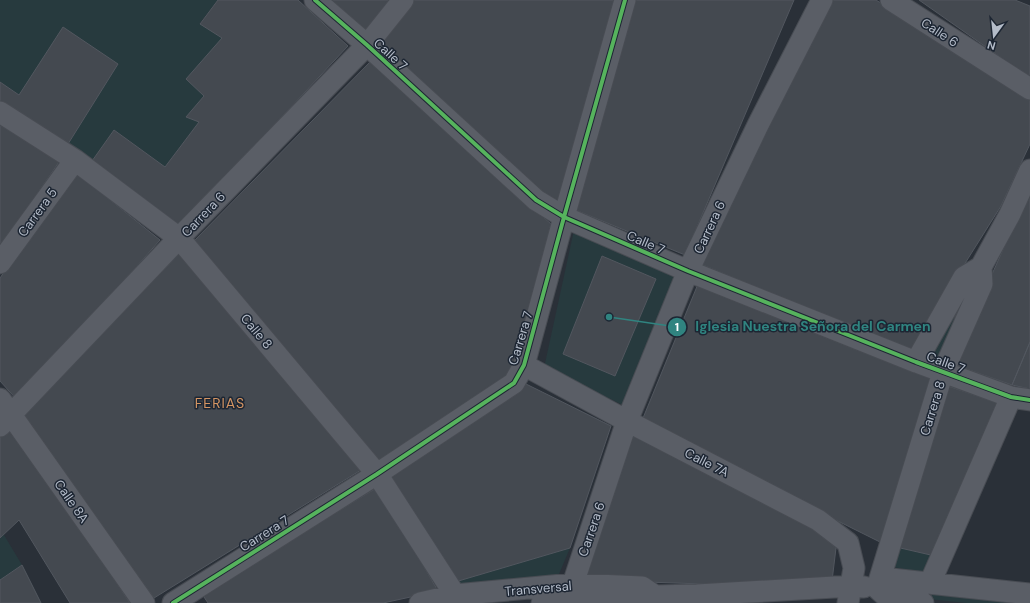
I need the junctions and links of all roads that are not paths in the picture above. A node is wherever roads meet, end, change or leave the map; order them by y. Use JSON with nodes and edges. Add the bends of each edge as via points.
{"nodes":[{"id":1,"x":315,"y":0,"type":"edge"},
{"id":2,"x":403,"y":0,"type":"edge"},
{"id":3,"x":625,"y":0,"type":"edge"},
{"id":4,"x":822,"y":0,"type":"edge"},
{"id":5,"x":891,"y":0,"type":"edge"},
{"id":6,"x":367,"y":45,"type":"junction"},
{"id":7,"x":1030,"y":89,"type":"edge"},
{"id":8,"x":0,"y":112,"type":"edge"},
{"id":9,"x":75,"y":160,"type":"junction"},
{"id":10,"x":1030,"y":170,"type":"edge"},
{"id":11,"x":564,"y":217,"type":"junction"},
{"id":12,"x":179,"y":238,"type":"junction"},
{"id":13,"x":0,"y":264,"type":"edge"},
{"id":14,"x":980,"y":267,"type":"junction"},
{"id":15,"x":688,"y":271,"type":"junction"},
{"id":16,"x":916,"y":362,"type":"junction"},
{"id":17,"x":524,"y":365,"type":"junction"},
{"id":18,"x":943,"y":372,"type":"junction"},
{"id":19,"x":1021,"y":398,"type":"edge"},
{"id":20,"x":4,"y":413,"type":"edge"},
{"id":21,"x":628,"y":421,"type":"junction"},
{"id":22,"x":377,"y":474,"type":"junction"},
{"id":23,"x":930,"y":583,"type":"junction"},
{"id":24,"x":877,"y":588,"type":"junction"},
{"id":25,"x":572,"y":592,"type":"junction"},
{"id":26,"x":1030,"y":594,"type":"edge"},
{"id":27,"x":850,"y":595,"type":"edge"},
{"id":28,"x":457,"y":599,"type":"edge"},
{"id":29,"x":658,"y":599,"type":"edge"},
{"id":30,"x":696,"y":599,"type":"edge"},
{"id":31,"x":183,"y":600,"type":"edge"},
{"id":32,"x":144,"y":603,"type":"edge"},
{"id":33,"x":420,"y":603,"type":"edge"},
{"id":34,"x":542,"y":603,"type":"edge"},
{"id":35,"x":625,"y":603,"type":"edge"},
{"id":36,"x":923,"y":603,"type":"edge"}],
"edges":[{"from":1,"to":6,"type":"street","name":"Calle 7"},
{"from":2,"to":6,"type":"street","name":"Carrera 6"},
{"from":3,"to":11,"type":"street","name":"Carrera 7"},
{"from":4,"to":15,"type":"street","name":"Carrera 6"},
{"from":5,"to":7,"type":"street","name":"Calle 6"},
{"from":6,"to":11,"type":"street","name":"Calle 7","via":[[536,200]]},
{"from":6,"to":12,"type":"street","name":"Carrera 6"},
{"from":8,"to":9,"type":"street","name":"Calle 8"},
{"from":9,"to":12,"type":"street","name":"Calle 8"},
{"from":9,"to":13,"type":"street","name":"Carrera 5"},
{"from":10,"to":14,"type":"street","via":[[1010,214]]},
{"from":11,"to":15,"type":"street","name":"Calle 7"},
{"from":11,"to":17,"type":"street","name":"Carrera 7"},
{"from":12,"to":20,"type":"street","name":"Carrera 6"},
{"from":12,"to":22,"type":"street","name":"Calle 8"},
{"from":14,"to":16,"type":"street","via":[[964,277]]},
{"from":14,"to":18,"type":"street","name":"Carrera 8","via":[[982,284]]},
{"from":15,"to":16,"type":"street","name":"Calle 7"},
{"from":15,"to":21,"type":"street","name":"Carrera 6"},
{"from":16,"to":18,"type":"street","name":"Calle 7"},
{"from":17,"to":21,"type":"street","name":"Calle 7A"},
{"from":17,"to":22,"type":"street","name":"Carrera 7","via":[[514,383]]},
{"from":18,"to":19,"type":"street","name":"Calle 7"},
{"from":18,"to":24,"type":"street","name":"Carrera 8"},
{"from":19,"to":23,"type":"street"},
{"from":20,"to":32,"type":"street","name":"Calle 8A"},
{"from":21,"to":25,"type":"street","name":"Carrera 6"},
{"from":21,"to":27,"type":"street","name":"Calle 7A","via":[[818,520],[848,543],[854,568]]},
{"from":22,"to":28,"type":"street","name":"Calle 8"},
{"from":22,"to":31,"type":"street","name":"Carrera 7"},
{"from":23,"to":24,"type":"street","via":[[891,579]]},
{"from":23,"to":26,"type":"street"},
{"from":24,"to":27,"type":"street","name":"Transversal"},
{"from":24,"to":36,"type":"street","via":[[888,599]]},
{"from":25,"to":28,"type":"street","name":"Transversal"},
{"from":25,"to":29,"type":"street","name":"Transversal","via":[[642,587]]},
{"from":25,"to":34,"type":"street","name":"Transversal"},
{"from":25,"to":35,"type":"street","name":"Transversal"},
{"from":27,"to":30,"type":"street","name":"Transversal"},
{"from":28,"to":33,"type":"street","name":"Transversal"},
{"from":29,"to":30,"type":"street","name":"Transversal"}]}
